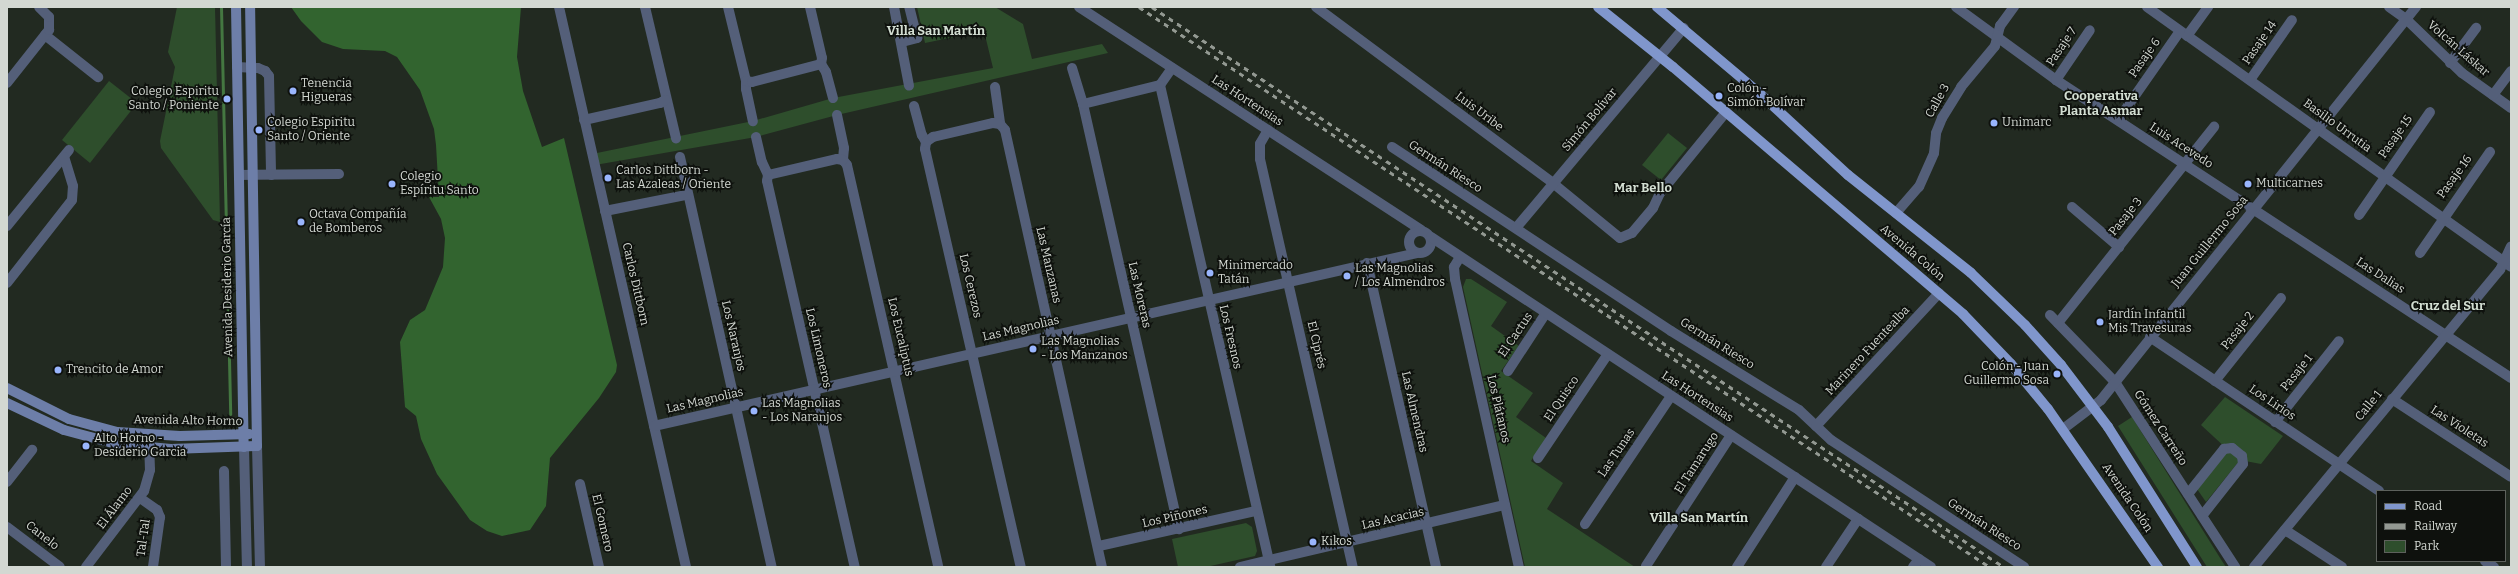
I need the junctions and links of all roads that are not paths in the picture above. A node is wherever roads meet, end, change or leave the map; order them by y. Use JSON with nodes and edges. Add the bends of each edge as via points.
{"nodes":[{"id":1,"x":39,"y":7,"type":"edge"},
{"id":2,"x":236,"y":7,"type":"edge"},
{"id":3,"x":250,"y":7,"type":"edge"},
{"id":4,"x":559,"y":7,"type":"edge"},
{"id":5,"x":645,"y":7,"type":"edge"},
{"id":6,"x":728,"y":7,"type":"edge"},
{"id":7,"x":810,"y":7,"type":"edge"},
{"id":8,"x":894,"y":7,"type":"edge"},
{"id":9,"x":909,"y":7,"type":"edge"},
{"id":10,"x":1079,"y":7,"type":"edge"},
{"id":11,"x":1316,"y":7,"type":"edge"},
{"id":12,"x":1598,"y":7,"type":"edge"},
{"id":13,"x":1657,"y":7,"type":"edge"},
{"id":14,"x":1956,"y":7,"type":"edge"},
{"id":15,"x":2014,"y":7,"type":"edge"},
{"id":16,"x":2146,"y":7,"type":"edge"},
{"id":17,"x":2208,"y":7,"type":"edge"},
{"id":18,"x":2389,"y":7,"type":"edge"},
{"id":19,"x":2416,"y":7,"type":"edge"},
{"id":20,"x":1328,"y":10,"type":"edge"},
{"id":21,"x":2406,"y":19,"type":"junction"},
{"id":22,"x":2292,"y":20,"type":"dead end"},
{"id":23,"x":237,"y":27,"type":"junction"},
{"id":24,"x":250,"y":27,"type":"junction"},
{"id":25,"x":1684,"y":28,"type":"junction"},
{"id":26,"x":2476,"y":28,"type":"dead end"},
{"id":27,"x":2090,"y":30,"type":"dead end"},
{"id":28,"x":2184,"y":34,"type":"junction"},
{"id":29,"x":45,"y":35,"type":"junction"},
{"id":30,"x":1998,"y":38,"type":"junction"},
{"id":31,"x":902,"y":42,"type":"junction"},
{"id":32,"x":1661,"y":57,"type":"junction"},
{"id":33,"x":2450,"y":63,"type":"junction"},
{"id":34,"x":821,"y":64,"type":"junction"},
{"id":35,"x":237,"y":67,"type":"junction"},
{"id":36,"x":251,"y":67,"type":"junction"},
{"id":37,"x":1072,"y":68,"type":"dead end"},
{"id":38,"x":1172,"y":68,"type":"junction"},
{"id":39,"x":2511,"y":71,"type":"edge"},
{"id":40,"x":98,"y":77,"type":"dead end"},
{"id":41,"x":2056,"y":80,"type":"junction"},
{"id":42,"x":2250,"y":80,"type":"junction"},
{"id":43,"x":746,"y":81,"type":"junction"},
{"id":44,"x":7,"y":84,"type":"edge"},
{"id":45,"x":1160,"y":85,"type":"junction"},
{"id":46,"x":909,"y":86,"type":"dead end"},
{"id":47,"x":995,"y":87,"type":"dead end"},
{"id":48,"x":2493,"y":95,"type":"junction"},
{"id":49,"x":833,"y":98,"type":"dead end"},
{"id":50,"x":665,"y":100,"type":"junction"},
{"id":51,"x":1083,"y":104,"type":"junction"},
{"id":52,"x":914,"y":106,"type":"dead end"},
{"id":53,"x":2511,"y":108,"type":"edge"},
{"id":54,"x":1726,"y":112,"type":"junction"},
{"id":55,"x":2430,"y":112,"type":"dead end"},
{"id":56,"x":837,"y":114,"type":"dead end"},
{"id":57,"x":584,"y":120,"type":"junction"},
{"id":58,"x":2118,"y":120,"type":"junction"},
{"id":59,"x":753,"y":121,"type":"dead end"},
{"id":60,"x":1000,"y":124,"type":"junction"},
{"id":61,"x":2214,"y":127,"type":"dead end"},
{"id":62,"x":2318,"y":129,"type":"junction"},
{"id":63,"x":1268,"y":130,"type":"junction"},
{"id":64,"x":756,"y":137,"type":"dead end"},
{"id":65,"x":676,"y":138,"type":"dead end"},
{"id":66,"x":926,"y":142,"type":"junction"},
{"id":67,"x":1392,"y":148,"type":"dead end"},
{"id":68,"x":2490,"y":152,"type":"dead end"},
{"id":69,"x":680,"y":157,"type":"dead end"},
{"id":70,"x":843,"y":160,"type":"junction"},
{"id":71,"x":2186,"y":164,"type":"junction"},
{"id":72,"x":339,"y":174,"type":"dead end"},
{"id":73,"x":239,"y":175,"type":"junction"},
{"id":74,"x":252,"y":175,"type":"junction"},
{"id":75,"x":271,"y":175,"type":"junction"},
{"id":76,"x":768,"y":176,"type":"junction"},
{"id":77,"x":2385,"y":177,"type":"junction"},
{"id":78,"x":1554,"y":184,"type":"junction"},
{"id":79,"x":686,"y":195,"type":"junction"},
{"id":80,"x":2072,"y":207,"type":"dead end"},
{"id":81,"x":2254,"y":209,"type":"junction"},
{"id":82,"x":605,"y":211,"type":"junction"},
{"id":83,"x":1896,"y":213,"type":"junction"},
{"id":84,"x":2359,"y":215,"type":"dead end"},
{"id":85,"x":1400,"y":219,"type":"junction"},
{"id":86,"x":2444,"y":219,"type":"junction"},
{"id":87,"x":7,"y":226,"type":"edge"},
{"id":88,"x":1516,"y":228,"type":"junction"},
{"id":89,"x":1421,"y":230,"type":"junction"},
{"id":90,"x":240,"y":234,"type":"junction"},
{"id":91,"x":254,"y":234,"type":"junction"},
{"id":92,"x":1431,"y":237,"type":"junction"},
{"id":93,"x":1409,"y":239,"type":"junction"},
{"id":94,"x":2511,"y":246,"type":"edge"},
{"id":95,"x":2119,"y":247,"type":"junction"},
{"id":96,"x":1448,"y":249,"type":"junction"},
{"id":97,"x":1428,"y":250,"type":"junction"},
{"id":98,"x":1418,"y":253,"type":"junction"},
{"id":99,"x":2420,"y":253,"type":"dead end"},
{"id":100,"x":1394,"y":256,"type":"junction"},
{"id":101,"x":1460,"y":257,"type":"junction"},
{"id":102,"x":1367,"y":263,"type":"junction"},
{"id":103,"x":2507,"y":265,"type":"edge"},
{"id":104,"x":1288,"y":281,"type":"junction"},
{"id":105,"x":7,"y":283,"type":"edge"},
{"id":106,"x":1939,"y":293,"type":"junction"},
{"id":107,"x":2282,"y":298,"type":"dead end"},
{"id":108,"x":1208,"y":299,"type":"junction"},
{"id":109,"x":1546,"y":313,"type":"junction"},
{"id":110,"x":2050,"y":315,"type":"dead end"},
{"id":111,"x":1130,"y":317,"type":"junction"},
{"id":112,"x":2058,"y":323,"type":"junction"},
{"id":113,"x":1051,"y":335,"type":"junction"},
{"id":114,"x":2446,"y":336,"type":"junction"},
{"id":115,"x":2150,"y":337,"type":"junction"},
{"id":116,"x":2339,"y":342,"type":"dead end"},
{"id":117,"x":972,"y":353,"type":"junction"},
{"id":118,"x":1608,"y":354,"type":"junction"},
{"id":119,"x":894,"y":371,"type":"junction"},
{"id":120,"x":1508,"y":371,"type":"dead end"},
{"id":121,"x":2511,"y":378,"type":"edge"},
{"id":122,"x":2215,"y":381,"type":"junction"},
{"id":123,"x":2115,"y":382,"type":"junction"},
{"id":124,"x":7,"y":388,"type":"edge"},
{"id":125,"x":814,"y":390,"type":"junction"},
{"id":126,"x":1671,"y":396,"type":"junction"},
{"id":127,"x":2392,"y":399,"type":"junction"},
{"id":128,"x":7,"y":403,"type":"edge"},
{"id":129,"x":736,"y":408,"type":"junction"},
{"id":130,"x":2094,"y":408,"type":"junction"},
{"id":131,"x":2275,"y":422,"type":"junction"},
{"id":132,"x":654,"y":426,"type":"junction"},
{"id":133,"x":1816,"y":426,"type":"junction"},
{"id":134,"x":2063,"y":429,"type":"junction"},
{"id":135,"x":257,"y":434,"type":"junction"},
{"id":136,"x":244,"y":435,"type":"junction"},
{"id":137,"x":1731,"y":435,"type":"junction"},
{"id":138,"x":150,"y":436,"type":"junction"},
{"id":139,"x":258,"y":446,"type":"junction"},
{"id":140,"x":244,"y":447,"type":"junction"},
{"id":141,"x":150,"y":448,"type":"junction"},
{"id":142,"x":32,"y":450,"type":"dead end"},
{"id":143,"x":1538,"y":458,"type":"dead end"},
{"id":144,"x":2339,"y":465,"type":"junction"},
{"id":145,"x":224,"y":471,"type":"dead end"},
{"id":146,"x":1795,"y":477,"type":"junction"},
{"id":147,"x":2511,"y":477,"type":"edge"},
{"id":148,"x":7,"y":482,"type":"edge"},
{"id":149,"x":580,"y":484,"type":"dead end"},
{"id":150,"x":2377,"y":490,"type":"edge"},
{"id":151,"x":2188,"y":494,"type":"junction"},
{"id":152,"x":140,"y":498,"type":"junction"},
{"id":153,"x":1505,"y":504,"type":"junction"},
{"id":154,"x":1256,"y":510,"type":"junction"},
{"id":155,"x":2202,"y":516,"type":"junction"},
{"id":156,"x":1858,"y":519,"type":"junction"},
{"id":157,"x":1426,"y":524,"type":"junction"},
{"id":158,"x":1585,"y":524,"type":"dead end"},
{"id":159,"x":7,"y":526,"type":"edge"},
{"id":160,"x":1179,"y":529,"type":"junction"},
{"id":161,"x":2285,"y":530,"type":"junction"},
{"id":162,"x":1348,"y":542,"type":"junction"},
{"id":163,"x":1099,"y":546,"type":"junction"},
{"id":164,"x":1916,"y":563,"type":"edge"},
{"id":165,"x":1269,"y":564,"type":"edge"},
{"id":166,"x":1646,"y":566,"type":"edge"},
{"id":167,"x":60,"y":567,"type":"edge"},
{"id":168,"x":86,"y":567,"type":"edge"},
{"id":169,"x":153,"y":567,"type":"edge"},
{"id":170,"x":226,"y":567,"type":"edge"},
{"id":171,"x":247,"y":567,"type":"edge"},
{"id":172,"x":260,"y":567,"type":"edge"},
{"id":173,"x":599,"y":567,"type":"edge"},
{"id":174,"x":686,"y":567,"type":"edge"},
{"id":175,"x":772,"y":567,"type":"edge"},
{"id":176,"x":854,"y":567,"type":"edge"},
{"id":177,"x":938,"y":567,"type":"edge"},
{"id":178,"x":1021,"y":567,"type":"edge"},
{"id":179,"x":1102,"y":567,"type":"edge"},
{"id":180,"x":1240,"y":567,"type":"edge"},
{"id":181,"x":1353,"y":567,"type":"edge"},
{"id":182,"x":1436,"y":567,"type":"edge"},
{"id":183,"x":1519,"y":567,"type":"edge"},
{"id":184,"x":1737,"y":567,"type":"edge"},
{"id":185,"x":1826,"y":567,"type":"edge"},
{"id":186,"x":1931,"y":567,"type":"edge"},
{"id":187,"x":2024,"y":567,"type":"edge"},
{"id":188,"x":2158,"y":567,"type":"edge"},
{"id":189,"x":2197,"y":567,"type":"edge"},
{"id":190,"x":2235,"y":567,"type":"edge"},
{"id":191,"x":2254,"y":567,"type":"edge"},
{"id":192,"x":2342,"y":567,"type":"edge"}],
"edges":[{"from":1,"to":29,"type":"street","via":[[50,21]]},
{"from":2,"to":23,"type":"main road","name":"Avenida Desiderio García"},
{"from":3,"to":24,"type":"main road"},
{"from":4,"to":57,"type":"street","name":"Carlos Dittborn"},
{"from":5,"to":50,"type":"street"},
{"from":6,"to":43,"type":"street"},
{"from":7,"to":34,"type":"street","via":[[822,58]]},
{"from":8,"to":31,"type":"street"},
{"from":9,"to":31,"type":"street","via":[[917,38]]},
{"from":10,"to":38,"type":"street","name":"Las Hortensias"},
{"from":11,"to":20,"type":"street","name":"Luis Uribe"},
{"from":12,"to":32,"type":"main road","name":"Avenida Colón"},
{"from":13,"to":25,"type":"main road","name":"Avenida Colón"},
{"from":14,"to":30,"type":"street","name":"Luis Acevedo"},
{"from":15,"to":30,"type":"street","name":"Calle 3","via":[[2000,26]]},
{"from":16,"to":28,"type":"street","name":"Basilio Urrutia"},
{"from":17,"to":28,"type":"street","name":"Pasaje 6"},
{"from":18,"to":21,"type":"street","name":"Volcán Láskar"},
{"from":19,"to":21,"type":"street","name":"Juan Guillermo Sosa"},
{"from":20,"to":78,"type":"street","name":"Luis Uribe"},
{"from":21,"to":33,"type":"street","name":"Volcán Láskar"},
{"from":21,"to":62,"type":"street","name":"Juan Guillermo Sosa"},
{"from":22,"to":42,"type":"street","name":"Pasaje 14"},
{"from":23,"to":24,"type":"main road"},
{"from":23,"to":35,"type":"main road","name":"Avenida Desiderio García"},
{"from":24,"to":36,"type":"main road"},
{"from":25,"to":32,"type":"street","name":"Simón Bolívar"},
{"from":25,"to":83,"type":"main road","name":"Avenida Colón","via":[[1848,174]]},
{"from":26,"to":33,"type":"street"},
{"from":27,"to":41,"type":"street","name":"Pasaje 7"},
{"from":28,"to":42,"type":"street","name":"Basilio Urrutia"},
{"from":28,"to":58,"type":"street","name":"Pasaje 6"},
{"from":29,"to":40,"type":"street"},
{"from":29,"to":44,"type":"street"},
{"from":30,"to":41,"type":"street","name":"Luis Acevedo"},
{"from":30,"to":83,"type":"street","name":"Calle 3","via":[[1995,46],[1961,87],[1948,109],[1936,132],[1934,153],[1919,187]]},
{"from":31,"to":46,"type":"street"},
{"from":32,"to":54,"type":"main road","name":"Avenida Colón"},
{"from":32,"to":78,"type":"street","name":"Simón Bolívar"},
{"from":33,"to":48,"type":"street","name":"Volcán Láskar"},
{"from":34,"to":43,"type":"street","via":[[752,82]]},
{"from":34,"to":49,"type":"street","via":[[826,72]]},
{"from":35,"to":36,"type":"street"},
{"from":35,"to":73,"type":"main road","name":"Avenida Desiderio García"},
{"from":36,"to":74,"type":"main road"},
{"from":36,"to":75,"type":"street","via":[[262,69],[269,76]]},
{"from":37,"to":51,"type":"street","name":"Las Moreras"},
{"from":38,"to":45,"type":"street"},
{"from":38,"to":63,"type":"street","name":"Las Hortensias"},
{"from":39,"to":48,"type":"street"},
{"from":41,"to":58,"type":"street","name":"Luis Acevedo"},
{"from":42,"to":62,"type":"street","name":"Basilio Urrutia"},
{"from":43,"to":59,"type":"street"},
{"from":45,"to":51,"type":"street"},
{"from":45,"to":108,"type":"street","name":"Los Fresnos"},
{"from":47,"to":60,"type":"street","name":"Las Manzanas"},
{"from":48,"to":53,"type":"street","name":"Volcán Láskar"},
{"from":50,"to":57,"type":"street"},
{"from":50,"to":65,"type":"street"},
{"from":51,"to":111,"type":"street","name":"Las Moreras"},
{"from":52,"to":66,"type":"street","name":"Los Cerezos"},
{"from":54,"to":78,"type":"street","name":"Luis Uribe","via":[[1660,193],[1653,208],[1625,238],[1615,236]]},
{"from":54,"to":106,"type":"main road","name":"Avenida Colón"},
{"from":55,"to":77,"type":"street","name":"Pasaje 15"},
{"from":56,"to":70,"type":"street","name":"Los Eucaliptus","via":[[844,148]]},
{"from":57,"to":82,"type":"street","name":"Carlos Dittborn"},
{"from":58,"to":71,"type":"street","name":"Luis Acevedo"},
{"from":60,"to":66,"type":"street","via":[[993,123],[933,137]]},
{"from":60,"to":113,"type":"street","name":"Las Manzanas","via":[[1005,130]]},
{"from":61,"to":71,"type":"street","name":"Pasaje 3"},
{"from":62,"to":77,"type":"street","name":"Basilio Urrutia"},
{"from":62,"to":81,"type":"street","name":"Juan Guillermo Sosa"},
{"from":63,"to":85,"type":"street","name":"Las Hortensias"},
{"from":63,"to":104,"type":"street","name":"El Ciprés","via":[[1262,139],[1259,154]]},
{"from":64,"to":76,"type":"street","name":"Los Limoneros"},
{"from":66,"to":117,"type":"street","name":"Los Cerezos","via":[[925,149]]},
{"from":67,"to":88,"type":"street","name":"Germán Riesco"},
{"from":68,"to":86,"type":"street","name":"Pasaje 16"},
{"from":69,"to":79,"type":"street","name":"Los Naranjos"},
{"from":70,"to":76,"type":"street","via":[[836,158]]},
{"from":70,"to":119,"type":"street","name":"Los Eucaliptus","via":[[847,166]]},
{"from":71,"to":81,"type":"street","name":"Luis Acevedo"},
{"from":71,"to":95,"type":"street","name":"Pasaje 3"},
{"from":72,"to":75,"type":"street"},
{"from":73,"to":74,"type":"street"},
{"from":73,"to":90,"type":"main road","name":"Avenida Desiderio García"},
{"from":74,"to":75,"type":"street"},
{"from":74,"to":91,"type":"main road"},
{"from":76,"to":125,"type":"street","name":"Los Limoneros","via":[[767,181]]},
{"from":77,"to":84,"type":"street","name":"Pasaje 15"},
{"from":77,"to":86,"type":"street","name":"Basilio Urrutia"},
{"from":78,"to":88,"type":"street","name":"Simón Bolívar"},
{"from":79,"to":82,"type":"street"},
{"from":79,"to":129,"type":"street","name":"Los Naranjos"},
{"from":80,"to":95,"type":"street"},
{"from":81,"to":114,"type":"street","name":"Las Dalias"},
{"from":81,"to":115,"type":"street","name":"Juan Guillermo Sosa"},
{"from":82,"to":132,"type":"street","name":"Carlos Dittborn"},
{"from":83,"to":130,"type":"main road","name":"Avenida Colón","via":[[1955,260],[2006,306],[2048,350]]},
{"from":85,"to":89,"type":"street","name":"Las Hortensias"},
{"from":85,"to":93,"type":"street","name":"Las Hortensias"},
{"from":86,"to":99,"type":"street","name":"Pasaje 16"},
{"from":86,"to":103,"type":"street","name":"Basilio Urrutia"},
{"from":87,"to":105,"type":"street","via":[[66,153],[73,186],[70,204]]},
{"from":88,"to":133,"type":"street","name":"Germán Riesco","via":[[1671,331],[1799,410]]},
{"from":89,"to":92,"type":"street"},
{"from":89,"to":93,"type":"street","via":[[1413,233]]},
{"from":90,"to":91,"type":"main road"},
{"from":90,"to":136,"type":"main road","name":"Avenida Desiderio García"},
{"from":91,"to":135,"type":"main road"},
{"from":92,"to":96,"type":"street","name":"Las Hortensias"},
{"from":92,"to":97,"type":"street"},
{"from":93,"to":98,"type":"street","via":[[1410,247]]},
{"from":93,"to":100,"type":"street"},
{"from":94,"to":103,"type":"street","name":"Calle 1"},
{"from":95,"to":112,"type":"street","name":"Pasaje 3"},
{"from":96,"to":97,"type":"street"},
{"from":96,"to":101,"type":"street","name":"Las Hortensias"},
{"from":97,"to":98,"type":"street"},
{"from":98,"to":100,"type":"street","name":"Las Magnolias"},
{"from":100,"to":102,"type":"street","name":"Las Magnolias"},
{"from":101,"to":109,"type":"street","name":"Las Hortensias"},
{"from":101,"to":153,"type":"street","name":"Los Plátanos","via":[[1454,275]]},
{"from":102,"to":104,"type":"street","name":"Las Magnolias"},
{"from":102,"to":157,"type":"street","name":"Las Almendras"},
{"from":103,"to":114,"type":"street","name":"Calle 1","via":[[2500,270]]},
{"from":104,"to":108,"type":"street","name":"Las Magnolias"},
{"from":104,"to":162,"type":"street","name":"El Ciprés"},
{"from":106,"to":133,"type":"street","name":"Marinero Fuentealba"},
{"from":106,"to":134,"type":"main road","name":"Avenida Colón","via":[[2011,364]]},
{"from":107,"to":122,"type":"street","name":"Pasaje 2"},
{"from":108,"to":111,"type":"street","name":"Las Magnolias"},
{"from":108,"to":154,"type":"street","name":"Los Fresnos"},
{"from":109,"to":118,"type":"street","name":"Las Hortensias"},
{"from":109,"to":120,"type":"street","name":"El Cactus"},
{"from":110,"to":112,"type":"street","name":"Gómez Carreño"},
{"from":111,"to":113,"type":"street","name":"Las Magnolias"},
{"from":111,"to":160,"type":"street","name":"Las Moreras"},
{"from":112,"to":123,"type":"street","name":"Gómez Carreño"},
{"from":113,"to":117,"type":"street","name":"Las Magnolias"},
{"from":113,"to":163,"type":"street","name":"Las Manzanas"},
{"from":114,"to":121,"type":"street","name":"Las Dalias"},
{"from":114,"to":127,"type":"street","name":"Calle 1"},
{"from":115,"to":122,"type":"street","name":"Los Lirios"},
{"from":115,"to":123,"type":"street","name":"Juan Guillermo Sosa"},
{"from":116,"to":131,"type":"street","name":"Pasaje 1"},
{"from":117,"to":119,"type":"street","name":"Las Magnolias"},
{"from":117,"to":178,"type":"street","name":"Los Cerezos"},
{"from":118,"to":126,"type":"street","name":"Las Hortensias"},
{"from":118,"to":143,"type":"street","name":"El Quisco"},
{"from":119,"to":125,"type":"street","name":"Las Magnolias"},
{"from":119,"to":177,"type":"street","name":"Los Eucaliptus"},
{"from":122,"to":131,"type":"street","name":"Los Lirios"},
{"from":123,"to":130,"type":"street","name":"Juan Guillermo Sosa"},
{"from":123,"to":151,"type":"street","name":"Gómez Carreño"},
{"from":124,"to":138,"type":"main road","name":"Avenida Alto Horno","via":[[83,424]]},
{"from":125,"to":129,"type":"street","name":"Las Magnolias"},
{"from":125,"to":176,"type":"street","name":"Los Limoneros"},
{"from":126,"to":137,"type":"street","name":"Las Hortensias"},
{"from":126,"to":158,"type":"street","name":"Las Tunas"},
{"from":127,"to":144,"type":"street","name":"Calle 1"},
{"from":127,"to":147,"type":"street","name":"Las Violetas"},
{"from":128,"to":141,"type":"main road","name":"Avenida Alto Horno","via":[[46,423],[82,436]]},
{"from":129,"to":132,"type":"street","name":"Las Magnolias"},
{"from":129,"to":175,"type":"street","name":"Los Naranjos"},
{"from":130,"to":134,"type":"street","name":"Juan Guillermo Sosa"},
{"from":130,"to":189,"type":"main road","name":"Avenida Colón"},
{"from":131,"to":144,"type":"street","name":"Los Lirios"},
{"from":132,"to":174,"type":"street","name":"Carlos Dittborn"},
{"from":133,"to":187,"type":"street","name":"Germán Riesco","via":[[1831,440]]},
{"from":134,"to":188,"type":"main road","name":"Avenida Colón"},
{"from":135,"to":136,"type":"main road","name":"Avenida Alto Horno"},
{"from":135,"to":139,"type":"main road"},
{"from":136,"to":138,"type":"main road","name":"Avenida Alto Horno"},
{"from":136,"to":140,"type":"main road","name":"Avenida Desiderio García"},
{"from":137,"to":146,"type":"street","name":"Las Hortensias"},
{"from":137,"to":166,"type":"street","name":"El Tamarugo"},
{"from":138,"to":141,"type":"street","name":"El Álamo"},
{"from":139,"to":140,"type":"main road","name":"Avenida Alto Horno"},
{"from":139,"to":172,"type":"street"},
{"from":140,"to":141,"type":"main road","name":"Avenida Alto Horno"},
{"from":140,"to":171,"type":"street","name":"Avenida Desiderio García"},
{"from":141,"to":152,"type":"street","name":"El Álamo","via":[[148,478]]},
{"from":142,"to":148,"type":"street"},
{"from":144,"to":150,"type":"street","name":"Los Lirios"},
{"from":144,"to":161,"type":"street","name":"Calle 1"},
{"from":145,"to":170,"type":"street"},
{"from":146,"to":156,"type":"street","name":"Las Hortensias"},
{"from":146,"to":184,"type":"street"},
{"from":149,"to":173,"type":"street","name":"El Gomero"},
{"from":151,"to":155,"type":"street","name":"Gómez Carreño"},
{"from":151,"to":155,"type":"street","via":[[2224,449],[2232,448],[2244,458],[2243,464]]},
{"from":152,"to":168,"type":"street","name":"El Álamo"},
{"from":152,"to":169,"type":"street","name":"Tal-Tal","via":[[160,515]]},
{"from":153,"to":157,"type":"street","name":"Las Acacias"},
{"from":153,"to":183,"type":"street","name":"Los Plátanos"},
{"from":154,"to":160,"type":"street","name":"Los Piñones"},
{"from":154,"to":165,"type":"street","name":"Los Fresnos"},
{"from":155,"to":190,"type":"street","name":"Gómez Carreño"},
{"from":156,"to":164,"type":"street","name":"Las Hortensias"},
{"from":156,"to":185,"type":"street"},
{"from":157,"to":162,"type":"street","name":"Las Acacias"},
{"from":157,"to":182,"type":"street","name":"Las Almendras"},
{"from":159,"to":167,"type":"street","name":"Canelo"},
{"from":160,"to":163,"type":"street","name":"Los Piñones"},
{"from":161,"to":191,"type":"street","name":"Calle 1"},
{"from":161,"to":192,"type":"street"},
{"from":162,"to":165,"type":"street","name":"Las Acacias"},
{"from":162,"to":181,"type":"street","name":"El Ciprés"},
{"from":163,"to":179,"type":"street","name":"Las Manzanas"},
{"from":164,"to":186,"type":"street","name":"Las Hortensias"},
{"from":165,"to":180,"type":"street","name":"Las Acacias"}]}
